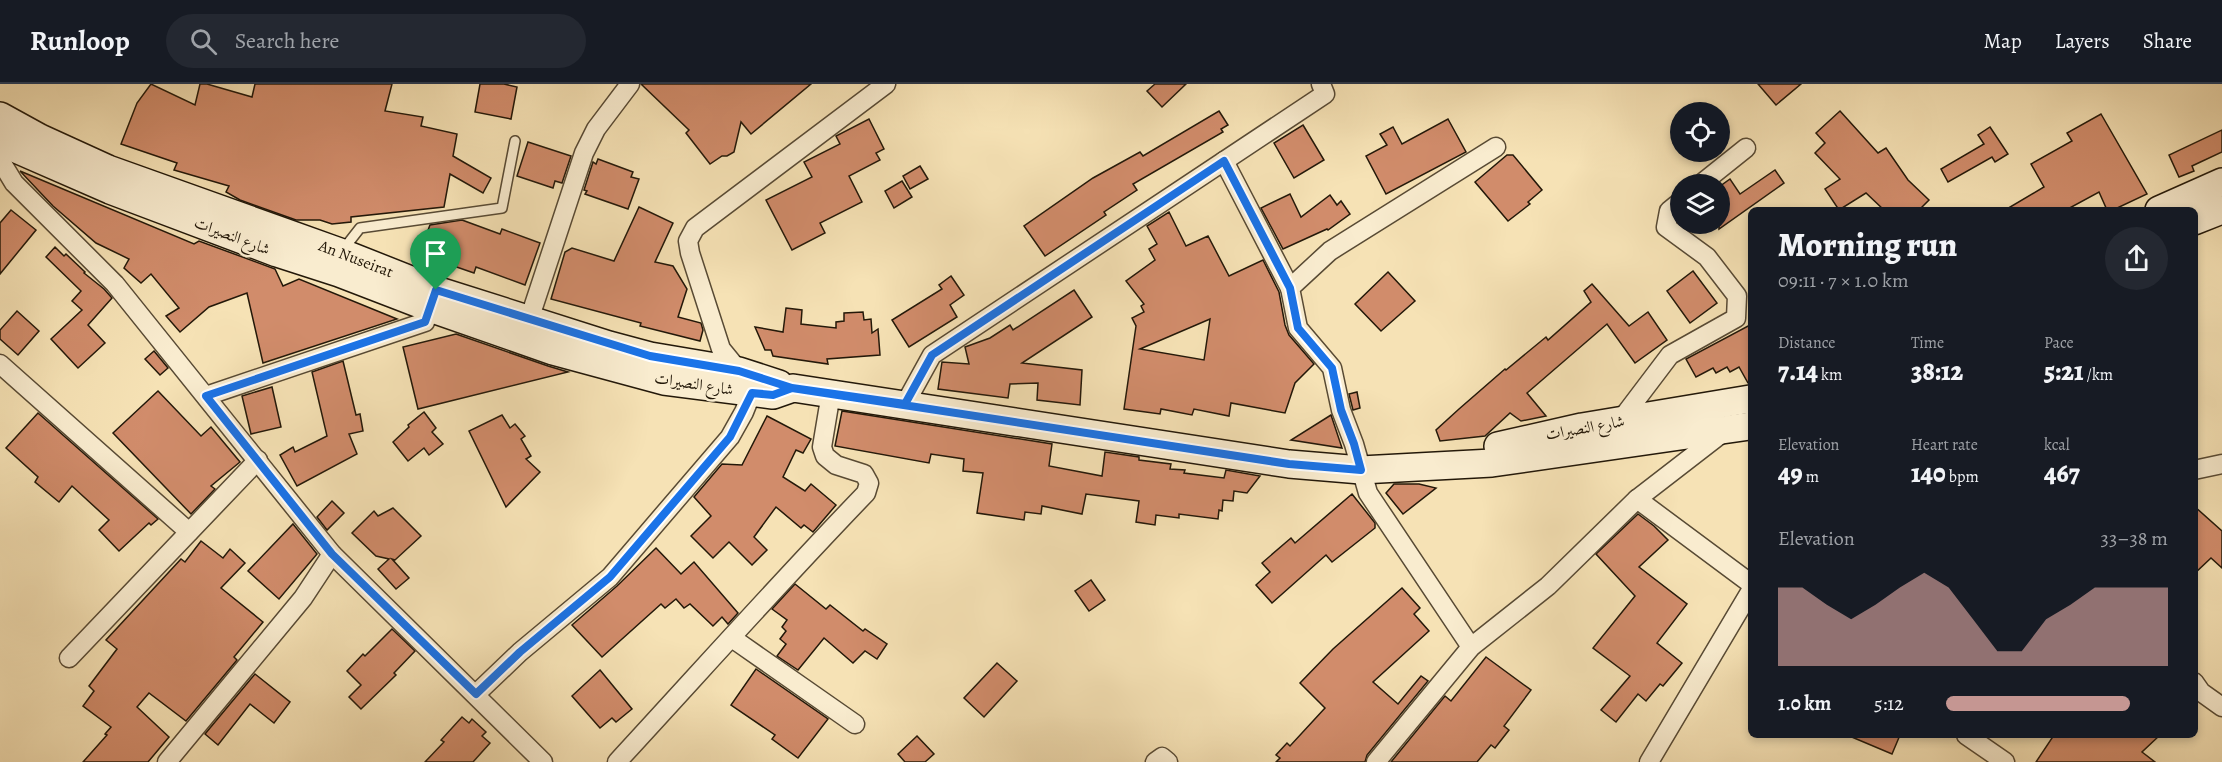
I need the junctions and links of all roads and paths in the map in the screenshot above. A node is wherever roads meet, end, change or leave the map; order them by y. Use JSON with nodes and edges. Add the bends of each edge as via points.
{"nodes":[{"id":1,"x":630,"y":84,"type":"edge"},
{"id":2,"x":886,"y":84,"type":"edge"},
{"id":3,"x":1321,"y":84,"type":"edge"},
{"id":4,"x":0,"y":116,"type":"edge"},
{"id":5,"x":515,"y":141,"type":"dead end"},
{"id":6,"x":0,"y":142,"type":"edge"},
{"id":7,"x":1496,"y":147,"type":"dead end"},
{"id":8,"x":1746,"y":148,"type":"dead end"},
{"id":9,"x":0,"y":160,"type":"edge"},
{"id":10,"x":1224,"y":161,"type":"junction"},
{"id":11,"x":1714,"y":174,"type":"edge"},
{"id":12,"x":2222,"y":182,"type":"edge"},
{"id":13,"x":2166,"y":207,"type":"edge"},
{"id":14,"x":1670,"y":210,"type":"edge"},
{"id":15,"x":2222,"y":210,"type":"edge"},
{"id":16,"x":2198,"y":219,"type":"edge"},
{"id":17,"x":1670,"y":230,"type":"edge"},
{"id":18,"x":1676,"y":234,"type":"edge"},
{"id":19,"x":340,"y":252,"type":"junction"},
{"id":20,"x":1290,"y":288,"type":"junction"},
{"id":21,"x":433,"y":299,"type":"junction"},
{"id":22,"x":529,"y":320,"type":"junction"},
{"id":23,"x":0,"y":364,"type":"edge"},
{"id":24,"x":749,"y":381,"type":"junction"},
{"id":25,"x":792,"y":388,"type":"joint"},
{"id":26,"x":831,"y":393,"type":"junction"},
{"id":27,"x":206,"y":396,"type":"junction"},
{"id":28,"x":1748,"y":399,"type":"edge"},
{"id":29,"x":905,"y":404,"type":"junction"},
{"id":30,"x":1620,"y":421,"type":"junction"},
{"id":31,"x":1739,"y":428,"type":"edge"},
{"id":32,"x":258,"y":460,"type":"junction"},
{"id":33,"x":2222,"y":464,"type":"edge"},
{"id":34,"x":1423,"y":467,"type":"junction"},
{"id":35,"x":2198,"y":469,"type":"edge"},
{"id":36,"x":1361,"y":470,"type":"junction"},
{"id":37,"x":1637,"y":499,"type":"junction"},
{"id":38,"x":189,"y":532,"type":"junction"},
{"id":39,"x":332,"y":554,"type":"junction"},
{"id":40,"x":1748,"y":582,"type":"edge"},
{"id":41,"x":1748,"y":595,"type":"edge"},
{"id":42,"x":732,"y":638,"type":"junction"},
{"id":43,"x":1471,"y":647,"type":"junction"},
{"id":44,"x":69,"y":658,"type":"dead end"},
{"id":45,"x":2198,"y":688,"type":"edge"},
{"id":46,"x":476,"y":694,"type":"junction"},
{"id":47,"x":2222,"y":708,"type":"edge"},
{"id":48,"x":855,"y":724,"type":"dead end"},
{"id":49,"x":1970,"y":738,"type":"edge"},
{"id":50,"x":166,"y":762,"type":"edge"},
{"id":51,"x":543,"y":762,"type":"edge"},
{"id":52,"x":616,"y":762,"type":"edge"},
{"id":53,"x":1155,"y":762,"type":"edge"},
{"id":54,"x":1168,"y":762,"type":"edge"},
{"id":55,"x":1376,"y":762,"type":"edge"},
{"id":56,"x":1649,"y":762,"type":"edge"},
{"id":57,"x":2005,"y":762,"type":"edge"}],
"edges":[{"from":1,"to":22,"type":"street","via":[[596,129],[584,153]]},
{"from":2,"to":24,"type":"street","via":[[695,228],[688,241],[722,349]]},
{"from":3,"to":10,"type":"street","via":[[1325,94]]},
{"from":4,"to":19,"type":"main road","name":"An Nuseirat","via":[[108,169]]},
{"from":5,"to":19,"type":"lane","via":[[502,208],[360,228]]},
{"from":6,"to":21,"type":"main road","name":"شارع النصيرات","via":[[110,190],[277,253]]},
{"from":7,"to":20,"type":"street","via":[[1330,251]]},
{"from":8,"to":11,"type":"street"},
{"from":9,"to":27,"type":"street","via":[[14,183],[115,284]]},
{"from":10,"to":20,"type":"street"},
{"from":10,"to":29,"type":"street","via":[[932,355]]},
{"from":12,"to":13,"type":"main road"},
{"from":14,"to":17,"type":"street","via":[[1666,227]]},
{"from":15,"to":16,"type":"main road"},
{"from":18,"to":30,"type":"street","via":[[1707,257],[1737,296],[1736,318],[1670,355]]},
{"from":19,"to":21,"type":"main road","name":"An Nuseirat"},
{"from":20,"to":36,"type":"street","via":[[1298,328],[1332,368]]},
{"from":21,"to":22,"type":"main road","name":"An Nuseirat"},
{"from":21,"to":24,"type":"main road","name":"شارع النصيرات","via":[[554,351],[601,365],[664,381]]},
{"from":21,"to":27,"type":"street","via":[[425,322]]},
{"from":22,"to":24,"type":"main road","name":"An Nuseirat"},
{"from":23,"to":38,"type":"street"},
{"from":24,"to":25,"type":"main road","name":"An Nuseirat"},
{"from":24,"to":46,"type":"street","via":[[730,437],[610,577]]},
{"from":25,"to":26,"type":"main road","name":"شارع النصيرات"},
{"from":26,"to":29,"type":"main road","name":"شارع النصيرات"},
{"from":26,"to":42,"type":"street","via":[[822,447],[825,456],[836,465],[864,474],[869,483],[866,493]]},
{"from":27,"to":32,"type":"street"},
{"from":28,"to":30,"type":"main road","name":"شارع النصيرات"},
{"from":29,"to":36,"type":"main road","name":"شارع النصيرات","via":[[1289,464]]},
{"from":30,"to":34,"type":"main road","name":"شارع النصيرات","via":[[1480,450]]},
{"from":31,"to":34,"type":"main road","name":"شارع النصيرات","via":[[1492,463]]},
{"from":31,"to":37,"type":"street"},
{"from":32,"to":38,"type":"street"},
{"from":32,"to":39,"type":"street"},
{"from":33,"to":35,"type":"street"},
{"from":34,"to":36,"type":"main road","name":"شارع النصيرات"},
{"from":36,"to":43,"type":"street","via":[[1368,493]]},
{"from":37,"to":40,"type":"street"},
{"from":37,"to":43,"type":"street","via":[[1548,586]]},
{"from":38,"to":44,"type":"street"},
{"from":39,"to":46,"type":"street"},
{"from":39,"to":50,"type":"street","via":[[303,597]]},
{"from":41,"to":56,"type":"street"},
{"from":42,"to":48,"type":"street"},
{"from":42,"to":52,"type":"street"},
{"from":43,"to":55,"type":"street"},
{"from":45,"to":47,"type":"street"},
{"from":46,"to":51,"type":"street"},
{"from":49,"to":57,"type":"street"},
{"from":53,"to":54,"type":"street","via":[[1162,757]]}]}
